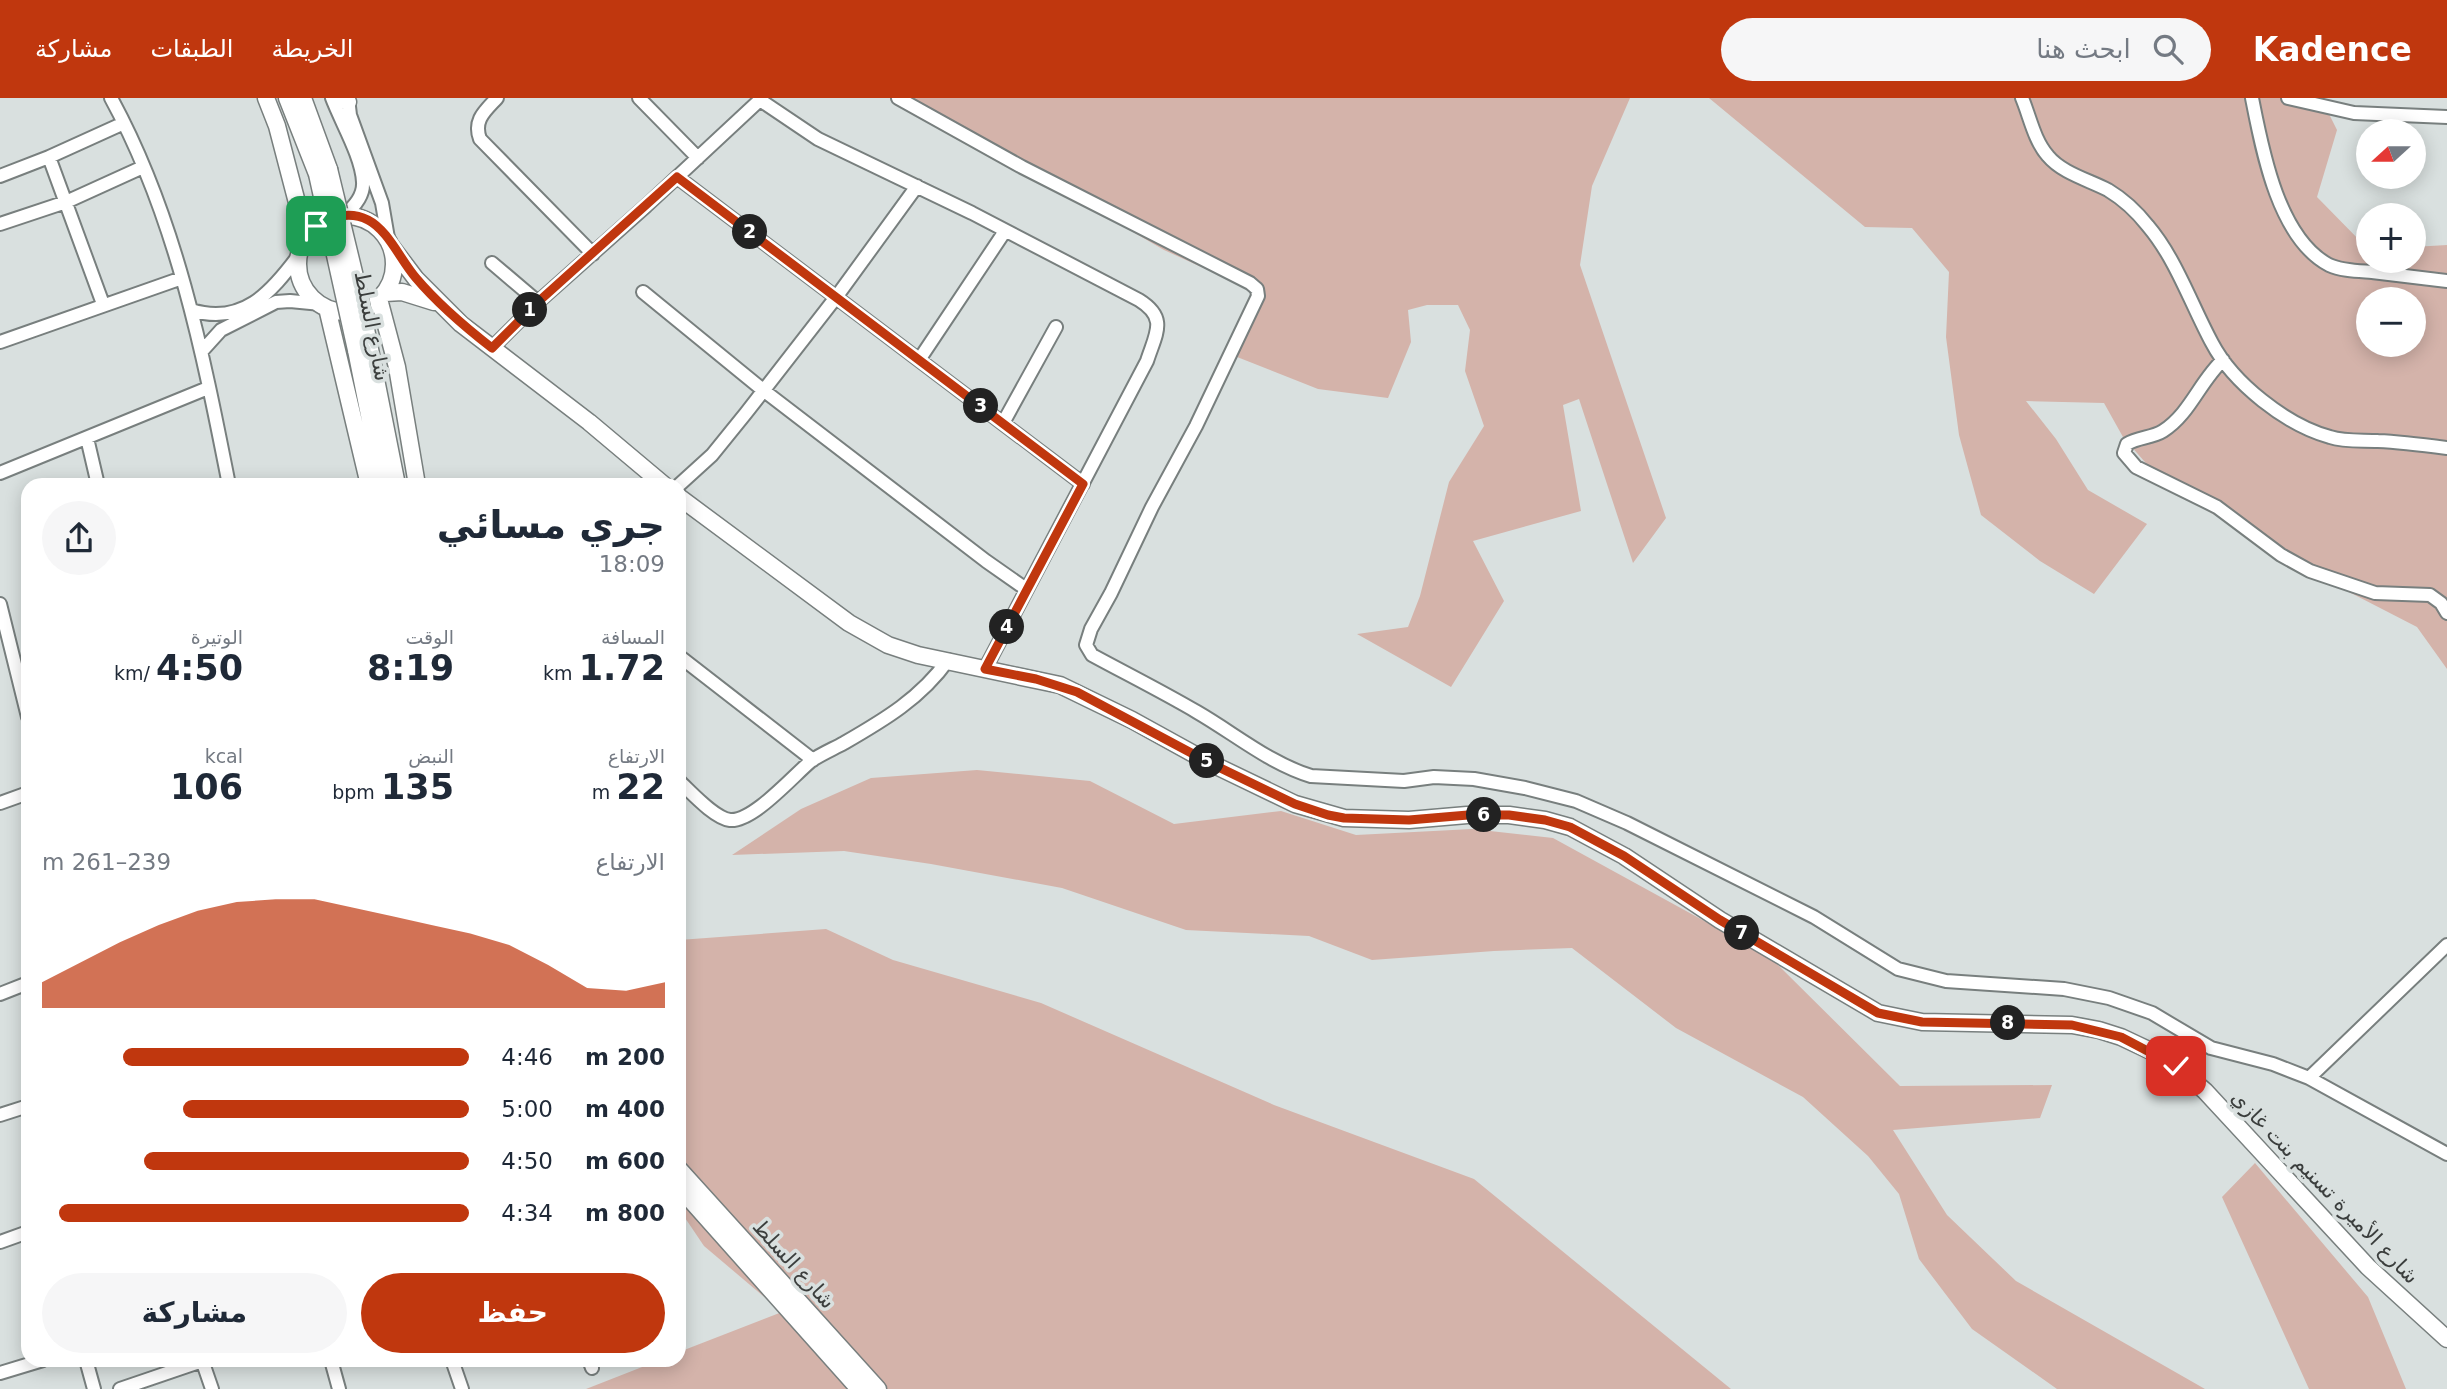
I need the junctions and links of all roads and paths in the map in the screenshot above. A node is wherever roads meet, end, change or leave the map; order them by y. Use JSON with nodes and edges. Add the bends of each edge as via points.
{"nodes":[{"id":1,"x":111,"y":98,"type":"edge"},
{"id":2,"x":266,"y":98,"type":"edge"},
{"id":3,"x":287,"y":98,"type":"edge"},
{"id":4,"x":303,"y":98,"type":"edge"},
{"id":5,"x":497,"y":98,"type":"edge"},
{"id":6,"x":639,"y":98,"type":"edge"},
{"id":7,"x":898,"y":98,"type":"edge"},
{"id":8,"x":2022,"y":98,"type":"edge"},
{"id":9,"x":2252,"y":98,"type":"edge"},
{"id":10,"x":2288,"y":98,"type":"edge"},
{"id":11,"x":342,"y":99,"type":"edge"},
{"id":12,"x":755,"y":100,"type":"edge"},
{"id":13,"x":2447,"y":117,"type":"edge"},
{"id":14,"x":124,"y":123,"type":"junction"},
{"id":15,"x":49,"y":157,"type":"junction"},
{"id":16,"x":698,"y":158,"type":"junction"},
{"id":17,"x":143,"y":167,"type":"junction"},
{"id":18,"x":323,"y":171,"type":"junction"},
{"id":19,"x":0,"y":176,"type":"edge"},
{"id":20,"x":677,"y":177,"type":"junction"},
{"id":21,"x":917,"y":186,"type":"junction"},
{"id":22,"x":66,"y":202,"type":"junction"},
{"id":23,"x":344,"y":215,"type":"junction"},
{"id":24,"x":0,"y":224,"type":"edge"},
{"id":25,"x":1005,"y":231,"type":"junction"},
{"id":26,"x":306,"y":237,"type":"junction"},
{"id":27,"x":390,"y":242,"type":"junction"},
{"id":28,"x":593,"y":254,"type":"junction"},
{"id":29,"x":299,"y":255,"type":"junction"},
{"id":30,"x":492,"y":263,"type":"dead end"},
{"id":31,"x":183,"y":278,"type":"junction"},
{"id":32,"x":2447,"y":281,"type":"edge"},
{"id":33,"x":643,"y":292,"type":"dead end"},
{"id":34,"x":382,"y":296,"type":"junction"},
{"id":35,"x":837,"y":296,"type":"junction"},
{"id":36,"x":538,"y":302,"type":"junction"},
{"id":37,"x":103,"y":304,"type":"junction"},
{"id":38,"x":443,"y":305,"type":"junction"},
{"id":39,"x":324,"y":306,"type":"junction"},
{"id":40,"x":191,"y":310,"type":"junction"},
{"id":41,"x":246,"y":312,"type":"junction"},
{"id":42,"x":1056,"y":327,"type":"dead end"},
{"id":43,"x":0,"y":342,"type":"edge"},
{"id":44,"x":362,"y":347,"type":"junction"},
{"id":45,"x":492,"y":348,"type":"junction"},
{"id":46,"x":202,"y":351,"type":"junction"},
{"id":47,"x":919,"y":360,"type":"junction"},
{"id":48,"x":2223,"y":360,"type":"junction"},
{"id":49,"x":208,"y":388,"type":"junction"},
{"id":50,"x":763,"y":390,"type":"junction"},
{"id":51,"x":1003,"y":423,"type":"junction"},
{"id":52,"x":88,"y":438,"type":"junction"},
{"id":53,"x":2447,"y":448,"type":"edge"},
{"id":54,"x":0,"y":473,"type":"edge"},
{"id":55,"x":97,"y":478,"type":"edge"},
{"id":56,"x":227,"y":478,"type":"edge"},
{"id":57,"x":367,"y":478,"type":"edge"},
{"id":58,"x":382,"y":478,"type":"edge"},
{"id":59,"x":395,"y":478,"type":"edge"},
{"id":60,"x":416,"y":478,"type":"edge"},
{"id":61,"x":656,"y":478,"type":"edge"},
{"id":62,"x":1083,"y":484,"type":"junction"},
{"id":63,"x":686,"y":487,"type":"edge"},
{"id":64,"x":686,"y":501,"type":"edge"},
{"id":65,"x":1027,"y":589,"type":"junction"},
{"id":66,"x":0,"y":604,"type":"edge"},
{"id":67,"x":2447,"y":613,"type":"edge"},
{"id":68,"x":6,"y":652,"type":"edge"},
{"id":69,"x":948,"y":660,"type":"junction"},
{"id":70,"x":686,"y":661,"type":"edge"},
{"id":71,"x":985,"y":669,"type":"junction"},
{"id":72,"x":21,"y":696,"type":"edge"},
{"id":73,"x":813,"y":760,"type":"junction"},
{"id":74,"x":686,"y":787,"type":"edge"},
{"id":75,"x":21,"y":796,"type":"edge"},
{"id":76,"x":0,"y":803,"type":"edge"},
{"id":77,"x":2447,"y":945,"type":"edge"},
{"id":78,"x":21,"y":986,"type":"edge"},
{"id":79,"x":0,"y":993,"type":"edge"},
{"id":80,"x":2309,"y":1078,"type":"junction"},
{"id":81,"x":21,"y":1108,"type":"edge"},
{"id":82,"x":0,"y":1115,"type":"edge"},
{"id":83,"x":2447,"y":1154,"type":"edge"},
{"id":84,"x":686,"y":1177,"type":"edge"},
{"id":85,"x":686,"y":1203,"type":"edge"},
{"id":86,"x":21,"y":1234,"type":"edge"},
{"id":87,"x":0,"y":1242,"type":"edge"},
{"id":88,"x":2447,"y":1339,"type":"edge"},
{"id":89,"x":21,"y":1367,"type":"edge"},
{"id":90,"x":88,"y":1367,"type":"edge"},
{"id":91,"x":183,"y":1367,"type":"edge"},
{"id":92,"x":205,"y":1367,"type":"edge"},
{"id":93,"x":333,"y":1367,"type":"edge"},
{"id":94,"x":454,"y":1367,"type":"edge"},
{"id":95,"x":0,"y":1373,"type":"edge"},
{"id":96,"x":94,"y":1389,"type":"edge"},
{"id":97,"x":120,"y":1389,"type":"edge"},
{"id":98,"x":212,"y":1389,"type":"edge"},
{"id":99,"x":339,"y":1389,"type":"edge"},
{"id":100,"x":462,"y":1389,"type":"edge"},
{"id":101,"x":859,"y":1389,"type":"edge"},
{"id":102,"x":877,"y":1389,"type":"edge"}],
"edges":[{"from":1,"to":14,"type":"street"},
{"from":2,"to":26,"type":"main road"},
{"from":3,"to":18,"type":"main road","name":"شارع السلط"},
{"from":4,"to":18,"type":"main road","name":"شارع السلط"},
{"from":5,"to":28,"type":"street","via":[[478,120],[480,139]]},
{"from":6,"to":16,"type":"street"},
{"from":7,"to":80,"type":"street","via":[[1250,283],[1258,292],[1196,426],[1091,629],[1086,641],[1092,655],[1297,772],[1404,781],[1474,779],[1576,801],[1814,917],[1898,969],[1946,981],[2064,989],[2109,998],[2152,1013],[2211,1048]]},
{"from":8,"to":48,"type":"street","via":[[2048,157],[2109,191],[2148,225]]},
{"from":9,"to":32,"type":"street","via":[[2274,190],[2297,234],[2313,252],[2346,270]]},
{"from":10,"to":13,"type":"street","via":[[2354,113]]},
{"from":11,"to":23,"type":"street","via":[[363,183],[355,204]]},
{"from":11,"to":27,"type":"street","via":[[382,203]]},
{"from":12,"to":16,"type":"street"},
{"from":12,"to":21,"type":"street","via":[[818,138]]},
{"from":14,"to":15,"type":"street"},
{"from":14,"to":17,"type":"street"},
{"from":15,"to":19,"type":"street"},
{"from":15,"to":22,"type":"street"},
{"from":16,"to":20,"type":"street"},
{"from":17,"to":22,"type":"street"},
{"from":17,"to":31,"type":"street"},
{"from":18,"to":44,"type":"main road","name":"شارع السلط","bridge":true},
{"from":20,"to":28,"type":"street"},
{"from":20,"to":35,"type":"street"},
{"from":21,"to":25,"type":"street"},
{"from":21,"to":35,"type":"street"},
{"from":22,"to":24,"type":"street"},
{"from":22,"to":37,"type":"street"},
{"from":23,"to":26,"type":"main road","via":[[323,222]]},
{"from":23,"to":27,"type":"main road","via":[[369,220]]},
{"from":25,"to":47,"type":"street"},
{"from":25,"to":62,"type":"street","via":[[1139,300],[1157,317],[1147,361]]},
{"from":26,"to":29,"type":"main road"},
{"from":27,"to":34,"type":"main road","via":[[394,274]]},
{"from":27,"to":38,"type":"main road","via":[[416,279]]},
{"from":28,"to":36,"type":"street"},
{"from":29,"to":39,"type":"main road","via":[[300,278],[307,292]]},
{"from":29,"to":41,"type":"street"},
{"from":30,"to":36,"type":"street"},
{"from":31,"to":37,"type":"street"},
{"from":31,"to":40,"type":"street"},
{"from":33,"to":50,"type":"street"},
{"from":34,"to":38,"type":"main road","via":[[402,292]]},
{"from":34,"to":39,"type":"main road","via":[[354,312]]},
{"from":34,"to":60,"type":"main road"},
{"from":35,"to":47,"type":"street"},
{"from":35,"to":50,"type":"street"},
{"from":36,"to":45,"type":"street"},
{"from":37,"to":43,"type":"street"},
{"from":38,"to":45,"type":"main road"},
{"from":39,"to":41,"type":"street","via":[[281,301]]},
{"from":39,"to":57,"type":"main road"},
{"from":40,"to":41,"type":"street","via":[[216,315]]},
{"from":40,"to":46,"type":"street"},
{"from":41,"to":46,"type":"street","via":[[220,330]]},
{"from":42,"to":51,"type":"street"},
{"from":44,"to":58,"type":"main road","name":"شارع السلط"},
{"from":44,"to":59,"type":"main road","name":"شارع السلط"},
{"from":45,"to":61,"type":"main road"},
{"from":46,"to":49,"type":"street"},
{"from":47,"to":51,"type":"street"},
{"from":48,"to":53,"type":"street","via":[[2296,424],[2332,438]]},
{"from":48,"to":67,"type":"street","via":[[2173,423],[2127,444],[2126,458],[2217,506],[2310,571],[2375,593],[2430,595]]},
{"from":49,"to":52,"type":"street"},
{"from":49,"to":56,"type":"street"},
{"from":50,"to":63,"type":"street"},
{"from":50,"to":65,"type":"street"},
{"from":51,"to":62,"type":"street"},
{"from":52,"to":54,"type":"street"},
{"from":52,"to":55,"type":"street"},
{"from":62,"to":65,"type":"street"},
{"from":64,"to":69,"type":"main road","name":"شارع الأميرة تسنيم بنت غازي","via":[[849,624],[888,645]]},
{"from":65,"to":71,"type":"street"},
{"from":66,"to":68,"type":"street"},
{"from":68,"to":72,"type":"street"},
{"from":69,"to":71,"type":"main road","name":"شارع الأميرة تسنيم بنت غازي"},
{"from":69,"to":73,"type":"street","via":[[934,680],[903,707]]},
{"from":70,"to":73,"type":"street"},
{"from":71,"to":88,"type":"main road","name":"شارع الأميرة تسنيم بنت غازي","via":[[1077,692],[1210,763],[1328,815],[1409,820],[1509,815],[1570,827],[1878,1013],[1922,1022],[2072,1025],[2141,1045],[2205,1091],[2368,1266]]},
{"from":73,"to":74,"type":"street","via":[[748,814],[732,820],[713,812]]},
{"from":75,"to":76,"type":"street"},
{"from":77,"to":80,"type":"street"},
{"from":78,"to":79,"type":"street"},
{"from":80,"to":83,"type":"street"},
{"from":81,"to":82,"type":"street"},
{"from":84,"to":102,"type":"main road","name":"شارع السلط"},
{"from":85,"to":101,"type":"main road","name":"شارع السلط"},
{"from":86,"to":87,"type":"street"},
{"from":89,"to":95,"type":"street"},
{"from":90,"to":96,"type":"street"},
{"from":91,"to":97,"type":"street"},
{"from":92,"to":98,"type":"street"},
{"from":93,"to":99,"type":"street"},
{"from":94,"to":100,"type":"street"}]}
